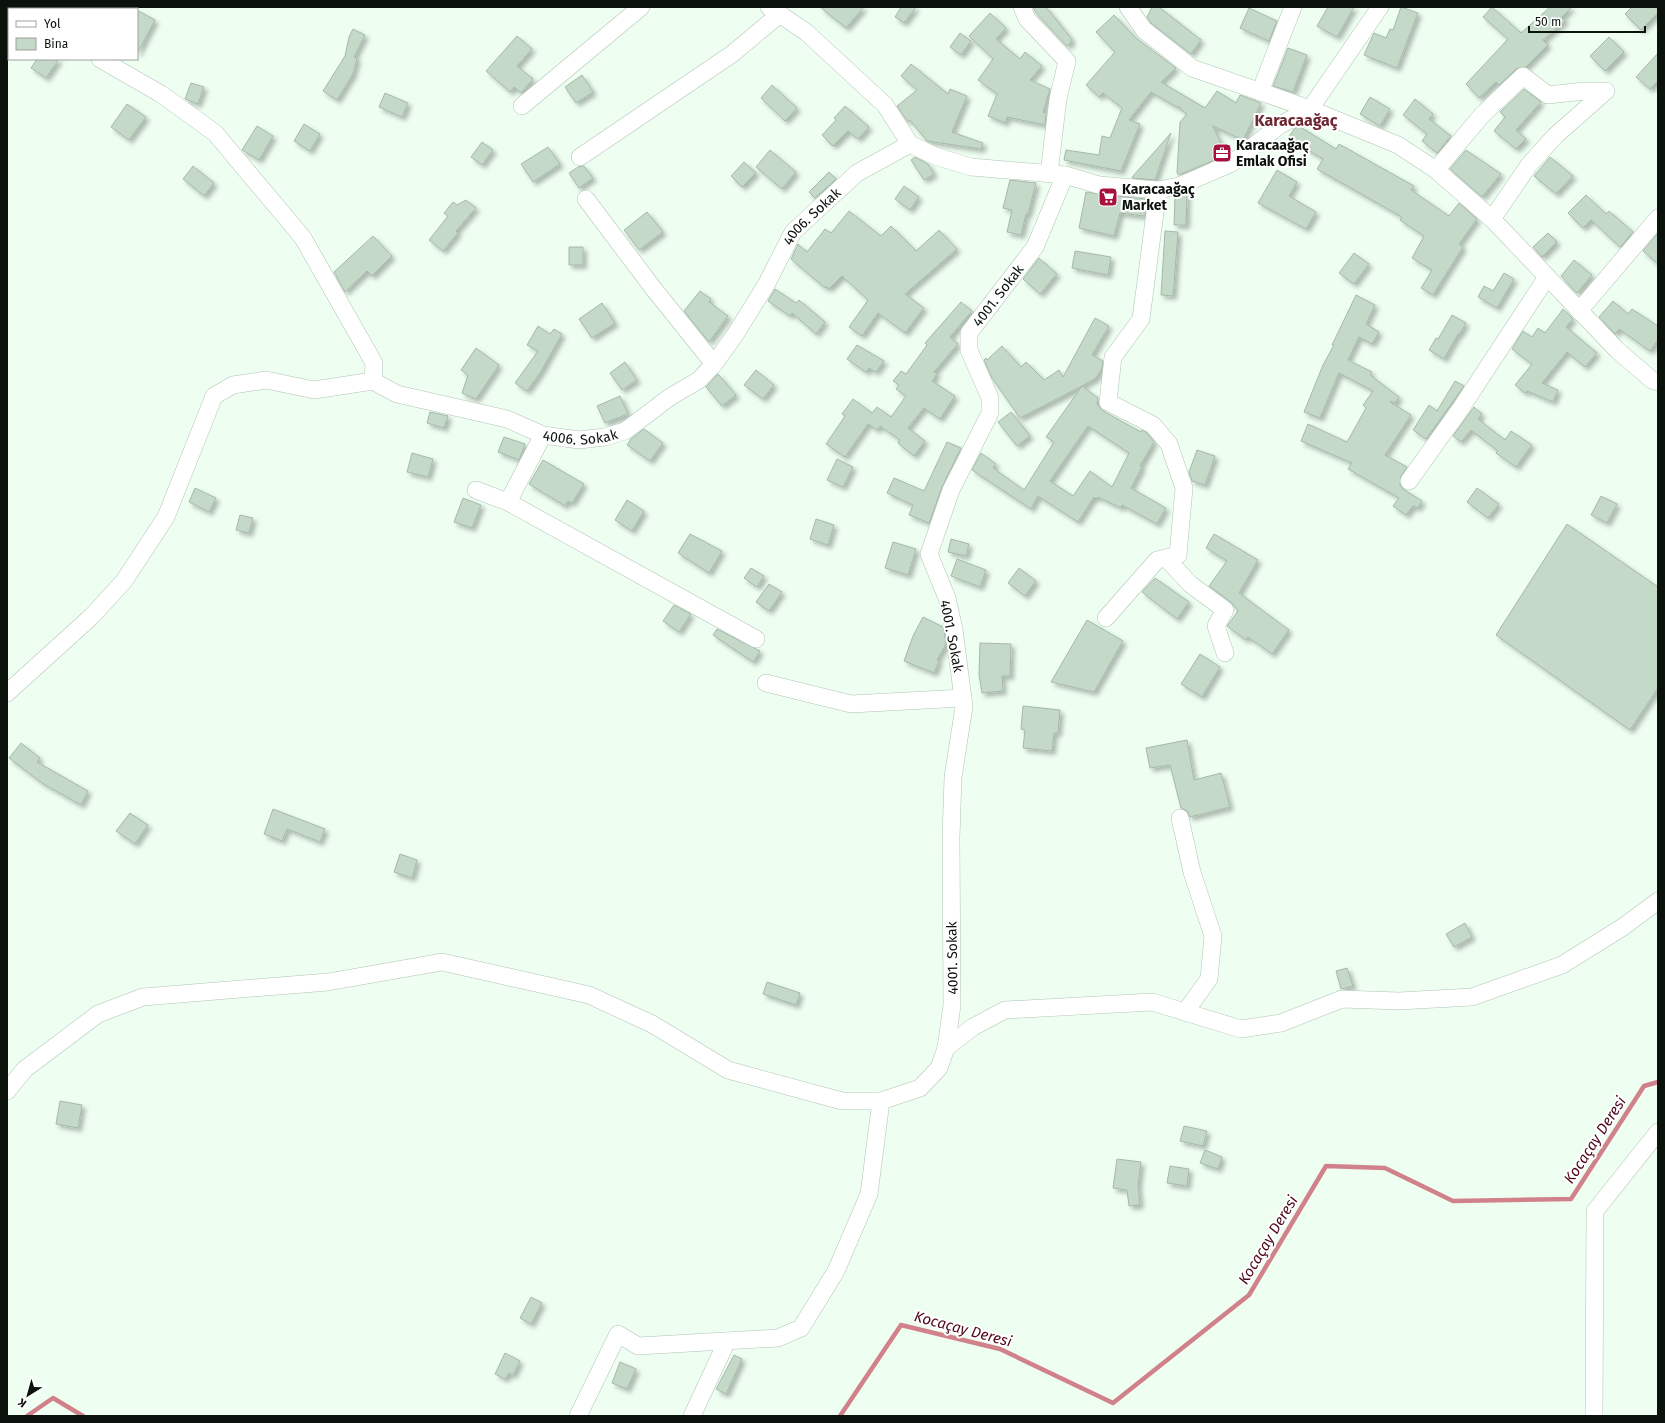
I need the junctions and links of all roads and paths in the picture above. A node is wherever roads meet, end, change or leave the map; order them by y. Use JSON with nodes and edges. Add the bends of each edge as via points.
{"nodes":[{"id":1,"x":641,"y":7,"type":"edge"},
{"id":2,"x":1022,"y":7,"type":"edge"},
{"id":3,"x":1128,"y":7,"type":"edge"},
{"id":4,"x":1293,"y":7,"type":"edge"},
{"id":5,"x":1380,"y":7,"type":"edge"},
{"id":6,"x":774,"y":11,"type":"edge"},
{"id":7,"x":102,"y":60,"type":"edge"},
{"id":8,"x":1260,"y":92,"type":"junction"},
{"id":9,"x":522,"y":106,"type":"dead end"},
{"id":10,"x":1310,"y":110,"type":"junction"},
{"id":11,"x":910,"y":144,"type":"junction"},
{"id":12,"x":580,"y":157,"type":"dead end"},
{"id":13,"x":1436,"y":170,"type":"junction"},
{"id":14,"x":1057,"y":174,"type":"junction"},
{"id":15,"x":1158,"y":190,"type":"junction"},
{"id":16,"x":586,"y":199,"type":"dead end"},
{"id":17,"x":1658,"y":218,"type":"edge"},
{"id":18,"x":1492,"y":219,"type":"junction"},
{"id":19,"x":1547,"y":277,"type":"junction"},
{"id":20,"x":1579,"y":311,"type":"junction"},
{"id":21,"x":714,"y":364,"type":"junction"},
{"id":22,"x":373,"y":381,"type":"junction"},
{"id":23,"x":1658,"y":382,"type":"edge"},
{"id":24,"x":544,"y":436,"type":"junction"},
{"id":25,"x":1409,"y":481,"type":"dead end"},
{"id":26,"x":476,"y":490,"type":"dead end"},
{"id":27,"x":508,"y":502,"type":"junction"},
{"id":28,"x":1166,"y":558,"type":"junction"},
{"id":29,"x":1106,"y":618,"type":"dead end"},
{"id":30,"x":756,"y":639,"type":"dead end"},
{"id":31,"x":1225,"y":653,"type":"dead end"},
{"id":32,"x":766,"y":683,"type":"dead end"},
{"id":33,"x":7,"y":693,"type":"edge"},
{"id":34,"x":963,"y":698,"type":"junction"},
{"id":35,"x":1180,"y":818,"type":"dead end"},
{"id":36,"x":1658,"y":901,"type":"edge"},
{"id":37,"x":1186,"y":1012,"type":"junction"},
{"id":38,"x":946,"y":1048,"type":"junction"},
{"id":39,"x":7,"y":1091,"type":"edge"},
{"id":40,"x":881,"y":1101,"type":"junction"},
{"id":41,"x":1658,"y":1132,"type":"edge"},
{"id":42,"x":727,"y":1341,"type":"junction"},
{"id":43,"x":578,"y":1416,"type":"edge"},
{"id":44,"x":692,"y":1416,"type":"edge"},
{"id":45,"x":1594,"y":1416,"type":"edge"}],
"edges":[{"from":1,"to":9,"type":"street"},
{"from":2,"to":14,"type":"street","name":"4001. Sokak","via":[[1028,19],[1067,61],[1058,99]]},
{"from":3,"to":8,"type":"street","via":[[1144,30],[1192,68]]},
{"from":4,"to":8,"type":"street"},
{"from":5,"to":10,"type":"street"},
{"from":6,"to":11,"type":"street","via":[[806,32],[885,105]]},
{"from":6,"to":12,"type":"street","via":[[732,54]]},
{"from":7,"to":22,"type":"street","via":[[161,94],[215,133],[303,238],[374,363]]},
{"from":8,"to":10,"type":"street"},
{"from":10,"to":13,"type":"street","via":[[1398,145]]},
{"from":10,"to":15,"type":"street","via":[[1280,125],[1232,163],[1179,186]]},
{"from":11,"to":14,"type":"street","via":[[935,156],[971,167]]},
{"from":11,"to":21,"type":"street","name":"4006. Sokak","via":[[856,173],[793,232],[766,285],[735,336]]},
{"from":13,"to":18,"type":"street"},
{"from":13,"to":18,"type":"street","via":[[1482,115],[1523,76],[1548,96],[1606,91],[1555,136],[1529,165]]},
{"from":14,"to":15,"type":"street","via":[[1099,185]]},
{"from":14,"to":34,"type":"street","name":"4001. Sokak","via":[[1035,247],[969,333],[969,350],[990,398],[990,413],[951,490],[929,554],[947,598],[954,629]]},
{"from":15,"to":28,"type":"street","via":[[1141,318],[1113,357],[1108,402],[1153,425],[1169,444],[1184,488],[1178,555]]},
{"from":16,"to":21,"type":"street"},
{"from":17,"to":20,"type":"street"},
{"from":18,"to":19,"type":"street"},
{"from":19,"to":20,"type":"street"},
{"from":19,"to":25,"type":"street","via":[[1461,408]]},
{"from":20,"to":23,"type":"street","via":[[1616,350],[1652,380]]},
{"from":21,"to":24,"type":"street","name":"4006. Sokak","via":[[699,380],[670,397],[625,431],[605,438],[579,440]]},
{"from":22,"to":24,"type":"street","name":"4006. Sokak","via":[[397,394],[507,419]]},
{"from":22,"to":33,"type":"street","via":[[314,390],[266,380],[233,385],[214,396],[166,517],[124,582],[92,616]]},
{"from":24,"to":27,"type":"street"},
{"from":26,"to":27,"type":"street"},
{"from":27,"to":30,"type":"street"},
{"from":28,"to":29,"type":"street","via":[[1157,560]]},
{"from":28,"to":31,"type":"street","via":[[1190,584],[1224,610],[1216,626]]},
{"from":32,"to":34,"type":"street","via":[[851,704]]},
{"from":34,"to":38,"type":"street","name":"4001. Sokak","via":[[964,707],[953,777],[952,1004]]},
{"from":35,"to":37,"type":"street","via":[[1192,872],[1213,936],[1209,979]]},
{"from":36,"to":37,"type":"street","via":[[1562,965],[1472,997],[1342,999],[1281,1023],[1241,1029]]},
{"from":37,"to":38,"type":"street","via":[[1152,1002],[1005,1010],[973,1027]]},
{"from":38,"to":40,"type":"street","name":"4001. Sokak","via":[[939,1068],[920,1088]]},
{"from":39,"to":40,"type":"street","name":"4001. Sokak","via":[[25,1070],[98,1014],[144,997],[328,982],[442,962],[590,994],[652,1024],[728,1070],[842,1101]]},
{"from":40,"to":42,"type":"street","via":[[869,1194],[836,1272],[801,1328],[778,1338]]},
{"from":41,"to":45,"type":"street","via":[[1595,1211]]},
{"from":42,"to":43,"type":"street","via":[[638,1346],[618,1334]]},
{"from":42,"to":44,"type":"street"}]}
